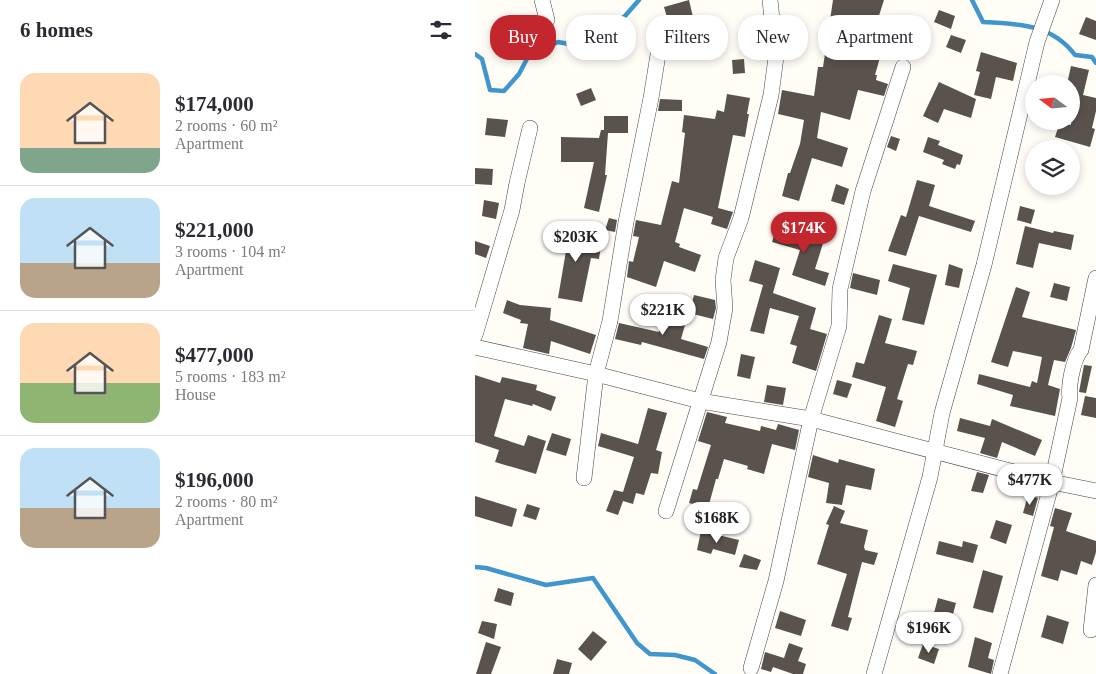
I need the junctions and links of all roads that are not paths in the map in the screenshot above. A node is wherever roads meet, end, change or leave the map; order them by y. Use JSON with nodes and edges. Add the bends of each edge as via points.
{"nodes":[{"id":1,"x":542,"y":0,"type":"edge"},
{"id":2,"x":770,"y":0,"type":"edge"},
{"id":3,"x":1052,"y":0,"type":"edge"},
{"id":4,"x":546,"y":15,"type":"edge"},
{"id":5,"x":657,"y":60,"type":"edge"},
{"id":6,"x":903,"y":67,"type":"dead end"},
{"id":7,"x":530,"y":128,"type":"dead end"},
{"id":8,"x":1096,"y":278,"type":"edge"},
{"id":9,"x":475,"y":335,"type":"edge"},
{"id":10,"x":475,"y":347,"type":"edge"},
{"id":11,"x":596,"y":374,"type":"junction"},
{"id":12,"x":700,"y":400,"type":"junction"},
{"id":13,"x":811,"y":419,"type":"junction"},
{"id":14,"x":935,"y":451,"type":"junction"},
{"id":15,"x":584,"y":478,"type":"dead end"},
{"id":16,"x":1052,"y":482,"type":"junction"},
{"id":17,"x":1096,"y":491,"type":"edge"},
{"id":18,"x":666,"y":511,"type":"dead end"},
{"id":19,"x":1096,"y":585,"type":"edge"},
{"id":20,"x":1091,"y":630,"type":"dead end"},
{"id":21,"x":751,"y":668,"type":"dead end"},
{"id":22,"x":874,"y":674,"type":"edge"},
{"id":23,"x":1000,"y":674,"type":"edge"}],
"edges":[{"from":1,"to":4,"type":"street"},
{"from":2,"to":12,"type":"street","via":[[776,57],[771,95],[741,218],[726,258],[723,280],[725,308],[719,342]]},
{"from":3,"to":14,"type":"street","via":[[1037,42],[984,265],[942,413]]},
{"from":5,"to":11,"type":"street","via":[[609,321]]},
{"from":6,"to":13,"type":"street","via":[[863,191],[840,289],[839,326]]},
{"from":7,"to":9,"type":"street","via":[[513,210]]},
{"from":8,"to":16,"type":"street","via":[[1081,350],[1072,373],[1070,398]]},
{"from":10,"to":11,"type":"street"},
{"from":11,"to":12,"type":"street"},
{"from":11,"to":15,"type":"street"},
{"from":12,"to":13,"type":"street"},
{"from":12,"to":18,"type":"street"},
{"from":13,"to":14,"type":"street"},
{"from":13,"to":21,"type":"street","via":[[776,581]]},
{"from":14,"to":16,"type":"street"},
{"from":14,"to":22,"type":"street"},
{"from":16,"to":17,"type":"street"},
{"from":16,"to":23,"type":"street"},
{"from":19,"to":20,"type":"street"}]}
